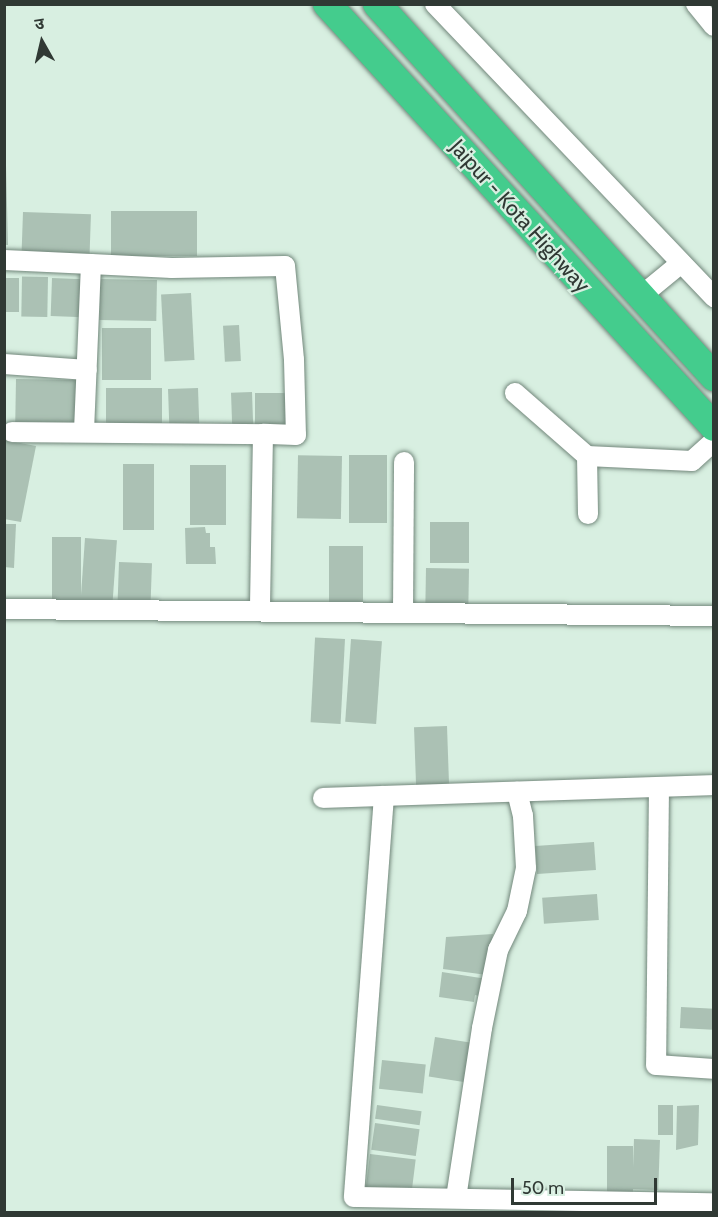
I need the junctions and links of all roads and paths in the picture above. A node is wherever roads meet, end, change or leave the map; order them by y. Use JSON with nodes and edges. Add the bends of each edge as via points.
{"nodes":[{"id":1,"x":327,"y":4,"type":"edge"},
{"id":2,"x":377,"y":4,"type":"edge"},
{"id":3,"x":435,"y":4,"type":"edge"},
{"id":4,"x":696,"y":4,"type":"edge"},
{"id":5,"x":714,"y":26,"type":"edge"},
{"id":6,"x":4,"y":260,"type":"edge"},
{"id":7,"x":681,"y":263,"type":"junction"},
{"id":8,"x":91,"y":264,"type":"junction"},
{"id":9,"x":640,"y":296,"type":"junction"},
{"id":10,"x":714,"y":297,"type":"edge"},
{"id":11,"x":4,"y":364,"type":"edge"},
{"id":12,"x":87,"y":370,"type":"junction"},
{"id":13,"x":714,"y":377,"type":"edge"},
{"id":14,"x":515,"y":393,"type":"dead end"},
{"id":15,"x":714,"y":427,"type":"edge"},
{"id":16,"x":84,"y":431,"type":"junction"},
{"id":17,"x":12,"y":432,"type":"dead end"},
{"id":18,"x":263,"y":434,"type":"junction"},
{"id":19,"x":714,"y":441,"type":"edge"},
{"id":20,"x":587,"y":456,"type":"junction"},
{"id":21,"x":404,"y":462,"type":"dead end"},
{"id":22,"x":588,"y":514,"type":"dead end"},
{"id":23,"x":4,"y":609,"type":"edge"},
{"id":24,"x":260,"y":612,"type":"junction"},
{"id":25,"x":403,"y":613,"type":"junction"},
{"id":26,"x":714,"y":616,"type":"edge"},
{"id":27,"x":714,"y":785,"type":"edge"},
{"id":28,"x":659,"y":787,"type":"junction"},
{"id":29,"x":517,"y":792,"type":"junction"},
{"id":30,"x":384,"y":796,"type":"junction"},
{"id":31,"x":323,"y":798,"type":"dead end"},
{"id":32,"x":714,"y":1069,"type":"edge"},
{"id":33,"x":456,"y":1198,"type":"junction"},
{"id":34,"x":714,"y":1203,"type":"edge"},
{"id":35,"x":541,"y":1206,"type":"edge"},
{"id":36,"x":655,"y":1207,"type":"edge"}],
"edges":[{"from":1,"to":15,"type":"highway","name":"Jaipur - Kota Highway"},
{"from":2,"to":9,"type":"highway"},
{"from":3,"to":7,"type":"street"},
{"from":4,"to":5,"type":"street"},
{"from":6,"to":8,"type":"street"},
{"from":7,"to":9,"type":"street"},
{"from":7,"to":10,"type":"street"},
{"from":8,"to":12,"type":"street"},
{"from":8,"to":18,"type":"street","via":[[172,268],[285,266],[296,435]]},
{"from":9,"to":13,"type":"highway"},
{"from":11,"to":12,"type":"street"},
{"from":12,"to":16,"type":"street"},
{"from":14,"to":20,"type":"street"},
{"from":16,"to":17,"type":"street"},
{"from":16,"to":18,"type":"street"},
{"from":18,"to":24,"type":"street"},
{"from":19,"to":20,"type":"street","via":[[692,460]]},
{"from":20,"to":22,"type":"street"},
{"from":21,"to":25,"type":"street"},
{"from":23,"to":24,"type":"street"},
{"from":24,"to":25,"type":"street"},
{"from":25,"to":26,"type":"street"},
{"from":27,"to":28,"type":"street"},
{"from":28,"to":29,"type":"street"},
{"from":28,"to":32,"type":"street","via":[[656,1065]]},
{"from":29,"to":30,"type":"street"},
{"from":29,"to":33,"type":"street","via":[[523,816],[526,868],[517,911],[495,961]]},
{"from":30,"to":31,"type":"street"},
{"from":30,"to":33,"type":"street","via":[[354,1197]]},
{"from":33,"to":35,"type":"street"},
{"from":34,"to":36,"type":"street"},
{"from":35,"to":36,"type":"street"}]}
